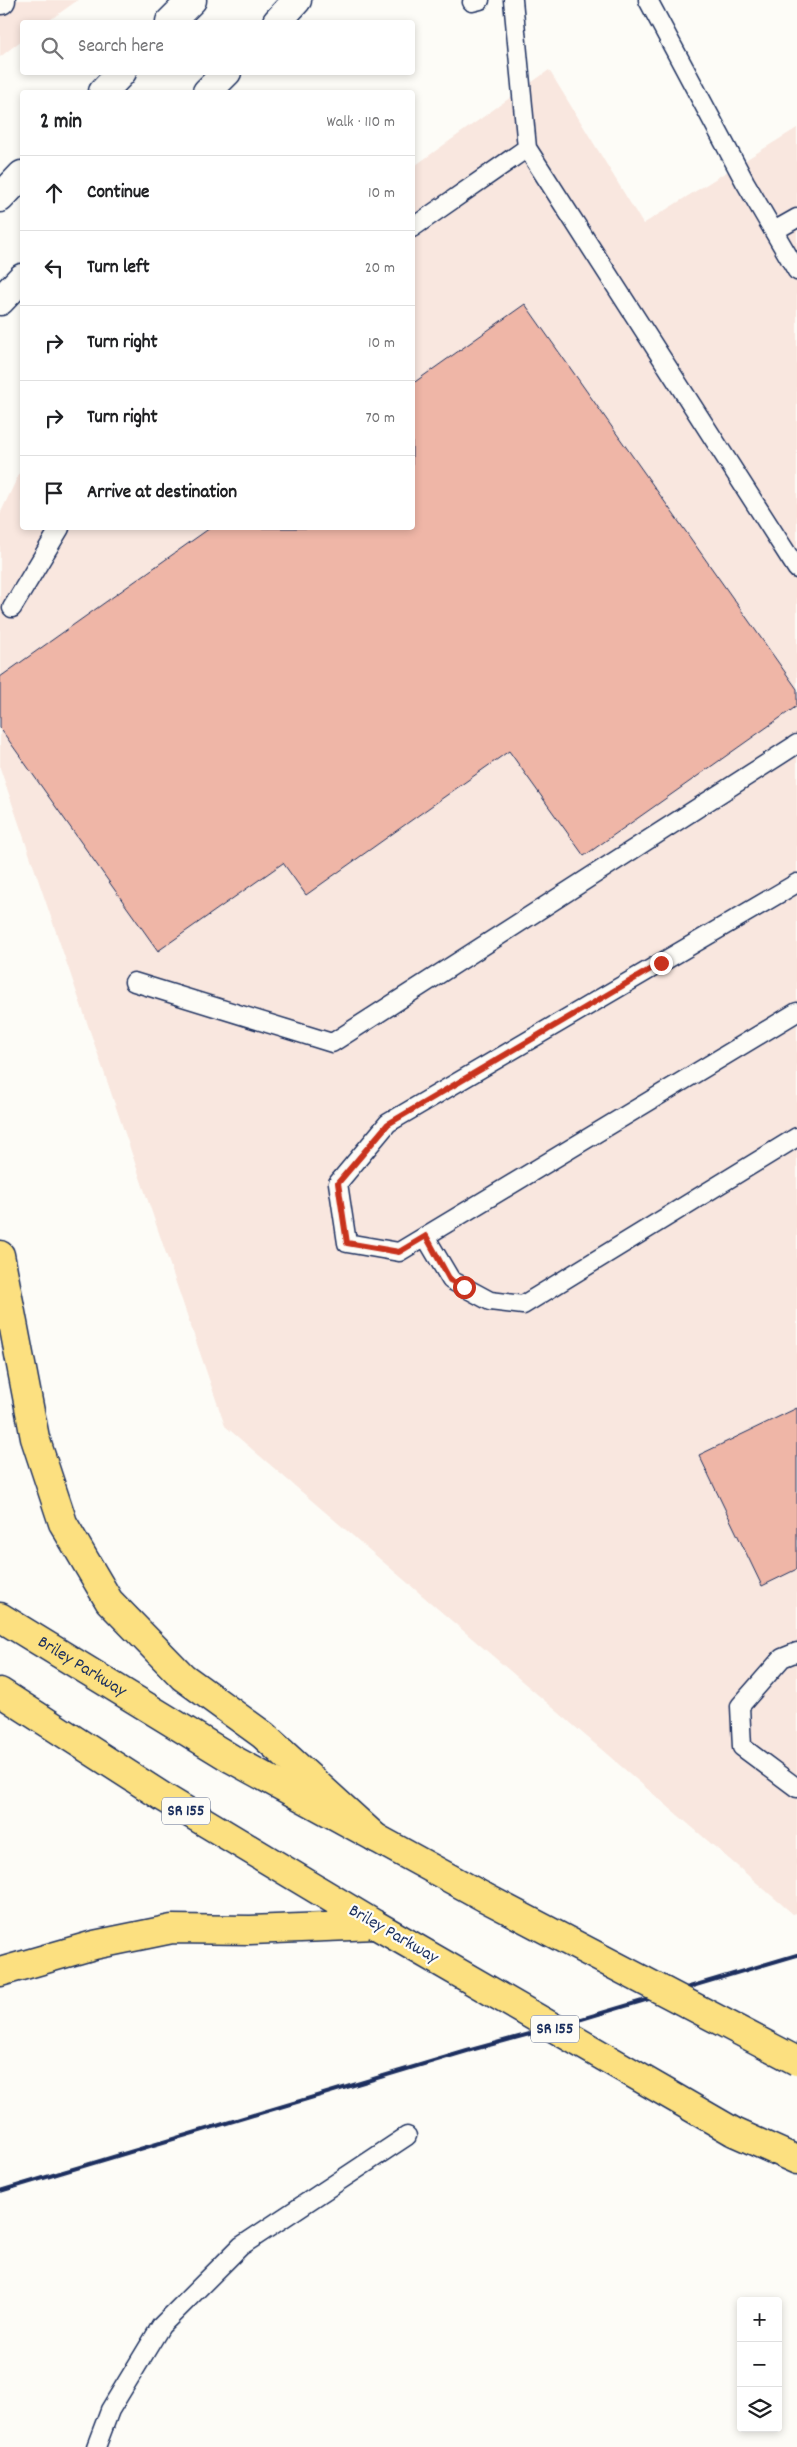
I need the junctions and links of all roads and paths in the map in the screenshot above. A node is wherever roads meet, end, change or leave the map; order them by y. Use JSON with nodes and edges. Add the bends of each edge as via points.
{"nodes":[{"id":1,"x":192,"y":0,"type":"edge"},
{"id":2,"x":513,"y":0,"type":"edge"},
{"id":3,"x":648,"y":0,"type":"edge"},
{"id":4,"x":172,"y":20,"type":"edge"},
{"id":5,"x":119,"y":75,"type":"edge"},
{"id":6,"x":224,"y":75,"type":"edge"},
{"id":7,"x":105,"y":90,"type":"edge"},
{"id":8,"x":209,"y":90,"type":"edge"},
{"id":9,"x":527,"y":148,"type":"junction"},
{"id":10,"x":20,"y":177,"type":"edge"},
{"id":11,"x":0,"y":198,"type":"edge"},
{"id":12,"x":797,"y":218,"type":"edge"},
{"id":13,"x":415,"y":226,"type":"edge"},
{"id":14,"x":774,"y":231,"type":"junction"},
{"id":15,"x":797,"y":271,"type":"edge"},
{"id":16,"x":20,"y":280,"type":"edge"},
{"id":17,"x":0,"y":301,"type":"edge"},
{"id":18,"x":59,"y":530,"type":"edge"},
{"id":19,"x":797,"y":568,"type":"edge"},
{"id":20,"x":12,"y":608,"type":"dead end"},
{"id":21,"x":797,"y":744,"type":"edge"},
{"id":22,"x":797,"y":883,"type":"edge"},
{"id":23,"x":134,"y":982,"type":"dead end"},
{"id":24,"x":797,"y":1012,"type":"edge"},
{"id":25,"x":797,"y":1137,"type":"edge"},
{"id":26,"x":426,"y":1236,"type":"junction"},
{"id":27,"x":0,"y":1255,"type":"edge"},
{"id":28,"x":0,"y":1617,"type":"edge"},
{"id":29,"x":797,"y":1652,"type":"edge"},
{"id":30,"x":0,"y":1692,"type":"edge"},
{"id":31,"x":797,"y":1788,"type":"edge"},
{"id":32,"x":376,"y":1838,"type":"junction"},
{"id":33,"x":376,"y":1926,"type":"junction"},
{"id":34,"x":0,"y":1972,"type":"edge"},
{"id":35,"x":797,"y":2061,"type":"edge"},
{"id":36,"x":407,"y":2136,"type":"dead end"},
{"id":37,"x":797,"y":2160,"type":"edge"},
{"id":38,"x":96,"y":2447,"type":"edge"}],
"edges":[{"from":1,"to":4,"type":"main road"},
{"from":2,"to":9,"type":"lane"},
{"from":3,"to":14,"type":"lane"},
{"from":5,"to":7,"type":"main road"},
{"from":6,"to":8,"type":"main road"},
{"from":9,"to":13,"type":"lane"},
{"from":9,"to":19,"type":"lane"},
{"from":10,"to":11,"type":"main road"},
{"from":12,"to":14,"type":"lane"},
{"from":14,"to":15,"type":"lane"},
{"from":16,"to":17,"type":"main road"},
{"from":18,"to":20,"type":"lane"},
{"from":21,"to":23,"type":"lane","via":[[332,1043]]},
{"from":22,"to":26,"type":"lane","via":[[388,1124],[338,1183],[347,1243],[399,1252]]},
{"from":24,"to":26,"type":"lane"},
{"from":25,"to":26,"type":"lane","via":[[523,1305],[490,1301],[450,1280]]},
{"from":27,"to":32,"type":"highway","via":[[35,1438],[63,1523],[110,1601],[183,1677],[263,1735]]},
{"from":28,"to":32,"type":"highway","name":"Briley Parkway","via":[[232,1759]]},
{"from":29,"to":31,"type":"lane","via":[[782,1658],[740,1706],[742,1747]]},
{"from":30,"to":33,"type":"highway","name":"Briley Parkway","number":"SR 155"},
{"from":32,"to":35,"type":"highway","name":"Briley Parkway","bridge":true},
{"from":33,"to":34,"type":"highway","via":[[172,1929],[94,1945]]},
{"from":33,"to":37,"type":"highway","name":"Briley Parkway","number":"SR 155","bridge":true,"via":[[734,2132]]},
{"from":36,"to":38,"type":"lane","via":[[241,2246],[161,2326],[110,2410]]}]}
